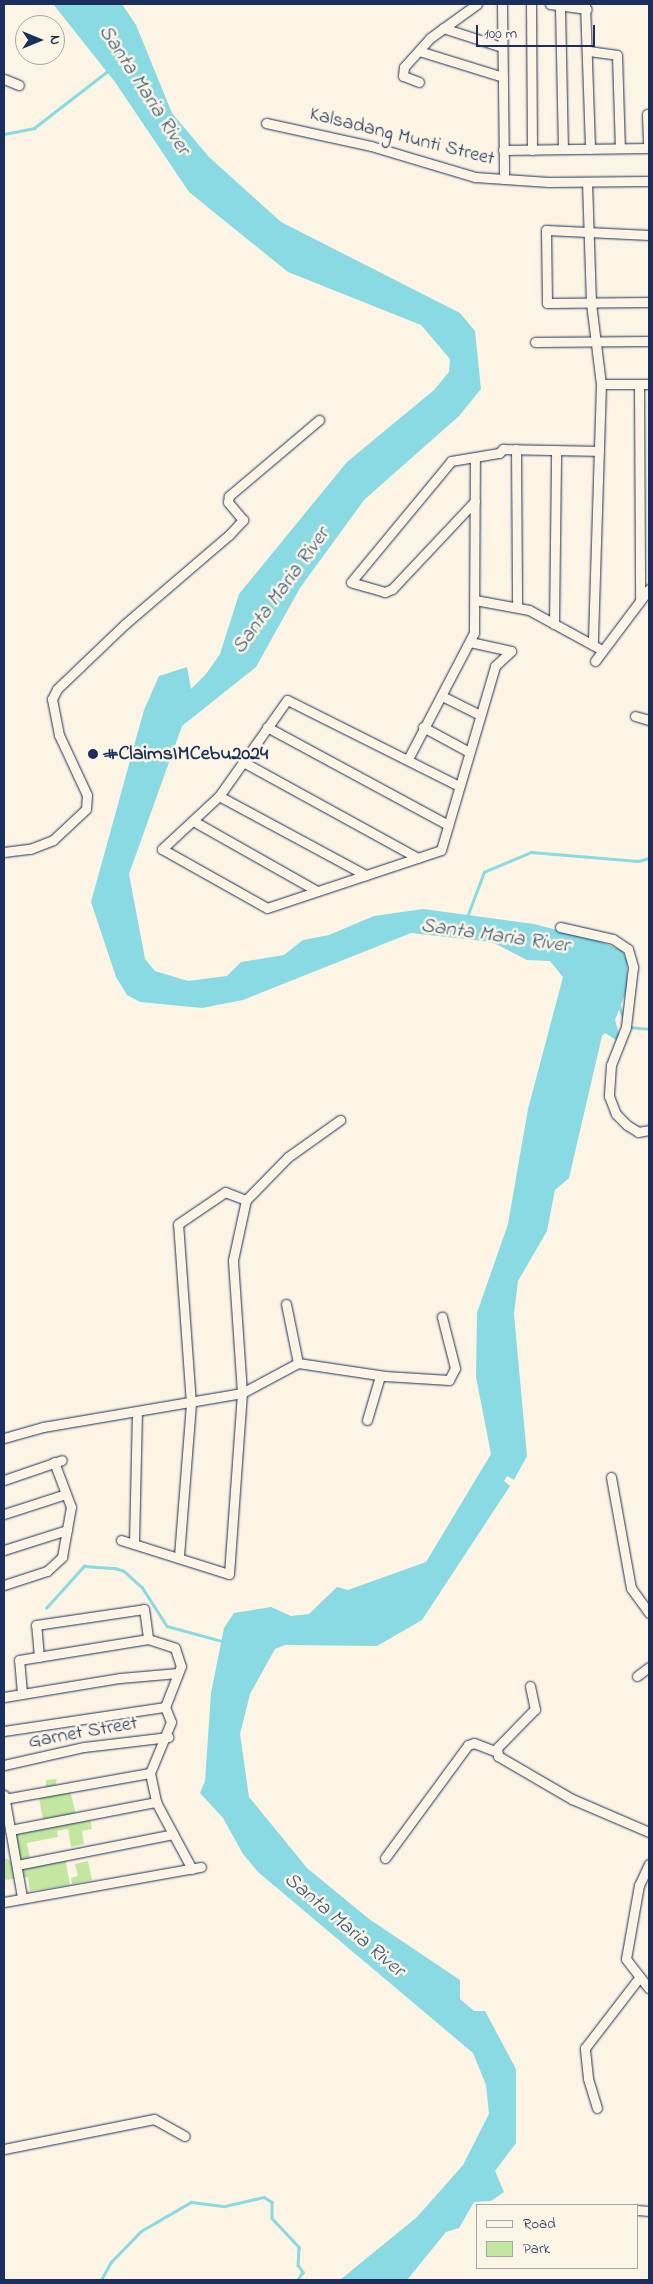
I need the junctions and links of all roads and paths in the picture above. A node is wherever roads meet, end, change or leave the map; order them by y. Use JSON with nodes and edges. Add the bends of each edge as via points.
{"nodes":[{"id":1,"x":477,"y":4,"type":"edge"},
{"id":2,"x":502,"y":4,"type":"edge"},
{"id":3,"x":531,"y":4,"type":"edge"},
{"id":4,"x":550,"y":4,"type":"edge"},
{"id":5,"x":586,"y":6,"type":"edge"},
{"id":6,"x":560,"y":7,"type":"junction"},
{"id":7,"x":443,"y":28,"type":"junction"},
{"id":8,"x":502,"y":47,"type":"junction"},
{"id":9,"x":419,"y":51,"type":"junction"},
{"id":10,"x":589,"y":51,"type":"junction"},
{"id":11,"x":502,"y":77,"type":"junction"},
{"id":12,"x":4,"y":79,"type":"edge"},
{"id":13,"x":419,"y":82,"type":"dead end"},
{"id":14,"x":19,"y":85,"type":"dead end"},
{"id":15,"x":648,"y":114,"type":"dead end"},
{"id":16,"x":266,"y":123,"type":"dead end"},
{"id":17,"x":620,"y":148,"type":"junction"},
{"id":18,"x":649,"y":148,"type":"edge"},
{"id":19,"x":563,"y":149,"type":"junction"},
{"id":20,"x":590,"y":149,"type":"junction"},
{"id":21,"x":504,"y":150,"type":"junction"},
{"id":22,"x":532,"y":150,"type":"junction"},
{"id":23,"x":504,"y":179,"type":"junction"},
{"id":24,"x":649,"y":181,"type":"edge"},
{"id":25,"x":587,"y":182,"type":"junction"},
{"id":26,"x":588,"y":232,"type":"junction"},
{"id":27,"x":649,"y":235,"type":"edge"},
{"id":28,"x":649,"y":302,"type":"edge"},
{"id":29,"x":591,"y":303,"type":"junction"},
{"id":30,"x":649,"y":341,"type":"edge"},
{"id":31,"x":535,"y":342,"type":"dead end"},
{"id":32,"x":595,"y":342,"type":"junction"},
{"id":33,"x":601,"y":384,"type":"junction"},
{"id":34,"x":639,"y":384,"type":"junction"},
{"id":35,"x":649,"y":384,"type":"edge"},
{"id":36,"x":319,"y":420,"type":"dead end"},
{"id":37,"x":516,"y":449,"type":"junction"},
{"id":38,"x":556,"y":450,"type":"junction"},
{"id":39,"x":599,"y":451,"type":"junction"},
{"id":40,"x":475,"y":459,"type":"junction"},
{"id":41,"x":475,"y":501,"type":"junction"},
{"id":42,"x":649,"y":589,"type":"edge"},
{"id":43,"x":475,"y":600,"type":"junction"},
{"id":44,"x":640,"y":600,"type":"junction"},
{"id":45,"x":517,"y":605,"type":"junction"},
{"id":46,"x":554,"y":624,"type":"junction"},
{"id":47,"x":470,"y":642,"type":"junction"},
{"id":48,"x":593,"y":645,"type":"junction"},
{"id":49,"x":602,"y":650,"type":"junction"},
{"id":50,"x":595,"y":661,"type":"dead end"},
{"id":51,"x":442,"y":696,"type":"junction"},
{"id":52,"x":480,"y":716,"type":"junction"},
{"id":53,"x":635,"y":716,"type":"dead end"},
{"id":54,"x":649,"y":720,"type":"edge"},
{"id":55,"x":423,"y":727,"type":"junction"},
{"id":56,"x":267,"y":728,"type":"junction"},
{"id":57,"x":469,"y":752,"type":"junction"},
{"id":58,"x":408,"y":759,"type":"junction"},
{"id":59,"x":245,"y":763,"type":"junction"},
{"id":60,"x":459,"y":786,"type":"junction"},
{"id":61,"x":219,"y":796,"type":"junction"},
{"id":62,"x":195,"y":822,"type":"junction"},
{"id":63,"x":448,"y":825,"type":"junction"},
{"id":64,"x":4,"y":852,"type":"edge"},
{"id":65,"x":418,"y":858,"type":"junction"},
{"id":66,"x":366,"y":875,"type":"junction"},
{"id":67,"x":317,"y":891,"type":"junction"},
{"id":68,"x":560,"y":927,"type":"dead end"},
{"id":69,"x":340,"y":1120,"type":"dead end"},
{"id":70,"x":649,"y":1130,"type":"edge"},
{"id":71,"x":246,"y":1200,"type":"junction"},
{"id":72,"x":286,"y":1304,"type":"dead end"},
{"id":73,"x":442,"y":1317,"type":"dead end"},
{"id":74,"x":298,"y":1363,"type":"junction"},
{"id":75,"x":380,"y":1376,"type":"junction"},
{"id":76,"x":242,"y":1394,"type":"junction"},
{"id":77,"x":191,"y":1404,"type":"junction"},
{"id":78,"x":137,"y":1412,"type":"junction"},
{"id":79,"x":368,"y":1420,"type":"dead end"},
{"id":80,"x":4,"y":1438,"type":"edge"},
{"id":81,"x":611,"y":1477,"type":"dead end"},
{"id":82,"x":4,"y":1480,"type":"edge"},
{"id":83,"x":66,"y":1494,"type":"junction"},
{"id":84,"x":4,"y":1514,"type":"edge"},
{"id":85,"x":67,"y":1530,"type":"junction"},
{"id":86,"x":122,"y":1540,"type":"dead end"},
{"id":87,"x":134,"y":1543,"type":"junction"},
{"id":88,"x":4,"y":1550,"type":"edge"},
{"id":89,"x":179,"y":1556,"type":"junction"},
{"id":90,"x":4,"y":1585,"type":"edge"},
{"id":91,"x":649,"y":1613,"type":"edge"},
{"id":92,"x":148,"y":1639,"type":"junction"},
{"id":93,"x":39,"y":1657,"type":"junction"},
{"id":94,"x":649,"y":1666,"type":"edge"},
{"id":95,"x":178,"y":1673,"type":"junction"},
{"id":96,"x":637,"y":1676,"type":"dead end"},
{"id":97,"x":530,"y":1686,"type":"dead end"},
{"id":98,"x":22,"y":1693,"type":"junction"},
{"id":99,"x":4,"y":1697,"type":"edge"},
{"id":100,"x":165,"y":1707,"type":"junction"},
{"id":101,"x":4,"y":1731,"type":"edge"},
{"id":102,"x":168,"y":1737,"type":"junction"},
{"id":103,"x":496,"y":1752,"type":"junction"},
{"id":104,"x":4,"y":1765,"type":"edge"},
{"id":105,"x":150,"y":1773,"type":"junction"},
{"id":106,"x":4,"y":1797,"type":"edge"},
{"id":107,"x":156,"y":1802,"type":"junction"},
{"id":108,"x":10,"y":1830,"type":"junction"},
{"id":109,"x":649,"y":1832,"type":"edge"},
{"id":110,"x":173,"y":1834,"type":"junction"},
{"id":111,"x":385,"y":1858,"type":"dead end"},
{"id":112,"x":649,"y":1864,"type":"edge"},
{"id":113,"x":17,"y":1865,"type":"junction"},
{"id":114,"x":22,"y":1897,"type":"junction"},
{"id":115,"x":4,"y":1902,"type":"edge"},
{"id":116,"x":638,"y":1978,"type":"junction"},
{"id":117,"x":649,"y":1988,"type":"edge"},
{"id":118,"x":597,"y":2108,"type":"dead end"},
{"id":119,"x":185,"y":2136,"type":"dead end"},
{"id":120,"x":4,"y":2149,"type":"edge"}],
"edges":[{"from":1,"to":7,"type":"street"},
{"from":2,"to":8,"type":"street"},
{"from":3,"to":22,"type":"street"},
{"from":4,"to":6,"type":"street"},
{"from":5,"to":6,"type":"street"},
{"from":5,"to":10,"type":"street"},
{"from":6,"to":19,"type":"street"},
{"from":7,"to":8,"type":"street"},
{"from":7,"to":9,"type":"street"},
{"from":8,"to":11,"type":"street"},
{"from":9,"to":11,"type":"street"},
{"from":9,"to":13,"type":"street","via":[[401,72]]},
{"from":10,"to":17,"type":"street","via":[[617,55]]},
{"from":10,"to":20,"type":"street"},
{"from":11,"to":21,"type":"street"},
{"from":12,"to":14,"type":"street"},
{"from":15,"to":18,"type":"street"},
{"from":16,"to":23,"type":"street","name":"Kalsadang Munti Street","via":[[371,146],[475,177]]},
{"from":17,"to":18,"type":"street"},
{"from":17,"to":20,"type":"street"},
{"from":19,"to":20,"type":"street"},
{"from":19,"to":22,"type":"street"},
{"from":21,"to":22,"type":"street"},
{"from":21,"to":23,"type":"street"},
{"from":23,"to":25,"type":"street","name":"Kalsadang Munti Street"},
{"from":24,"to":25,"type":"street","name":"Kalsadang Munti Street"},
{"from":25,"to":26,"type":"street"},
{"from":26,"to":27,"type":"street"},
{"from":26,"to":29,"type":"street"},
{"from":26,"to":29,"type":"street","via":[[546,230],[547,303]]},
{"from":28,"to":29,"type":"street"},
{"from":29,"to":32,"type":"street"},
{"from":30,"to":32,"type":"street"},
{"from":31,"to":32,"type":"street"},
{"from":32,"to":33,"type":"street"},
{"from":33,"to":34,"type":"street"},
{"from":33,"to":39,"type":"street"},
{"from":34,"to":35,"type":"street"},
{"from":34,"to":44,"type":"street"},
{"from":36,"to":64,"type":"street","via":[[229,496],[228,502],[243,520],[229,536],[125,624],[57,689],[52,699],[59,735],[87,795],[86,809],[53,840],[30,849]]},
{"from":37,"to":38,"type":"street"},
{"from":37,"to":40,"type":"street","via":[[504,449]]},
{"from":37,"to":45,"type":"street"},
{"from":38,"to":39,"type":"street"},
{"from":38,"to":46,"type":"street"},
{"from":39,"to":48,"type":"street"},
{"from":40,"to":41,"type":"street"},
{"from":40,"to":41,"type":"street","via":[[451,461],[351,582],[385,592],[392,589]]},
{"from":41,"to":43,"type":"street"},
{"from":42,"to":44,"type":"street"},
{"from":43,"to":45,"type":"street"},
{"from":43,"to":47,"type":"street"},
{"from":44,"to":49,"type":"street"},
{"from":45,"to":46,"type":"street"},
{"from":46,"to":48,"type":"street"},
{"from":47,"to":51,"type":"street"},
{"from":47,"to":52,"type":"street","via":[[511,652],[495,666]]},
{"from":48,"to":49,"type":"street"},
{"from":49,"to":50,"type":"street"},
{"from":51,"to":52,"type":"street"},
{"from":51,"to":55,"type":"street"},
{"from":52,"to":57,"type":"street"},
{"from":53,"to":54,"type":"street"},
{"from":55,"to":57,"type":"street"},
{"from":55,"to":58,"type":"street"},
{"from":56,"to":58,"type":"street","via":[[283,701],[290,700]]},
{"from":56,"to":59,"type":"street"},
{"from":56,"to":63,"type":"street"},
{"from":57,"to":60,"type":"street"},
{"from":58,"to":60,"type":"street"},
{"from":59,"to":61,"type":"street"},
{"from":59,"to":65,"type":"street"},
{"from":60,"to":63,"type":"street"},
{"from":61,"to":62,"type":"street"},
{"from":61,"to":66,"type":"street"},
{"from":62,"to":67,"type":"street"},
{"from":62,"to":67,"type":"street","via":[[163,845],[164,853],[267,908]]},
{"from":63,"to":65,"type":"street","via":[[441,850]]},
{"from":65,"to":66,"type":"street"},
{"from":66,"to":67,"type":"street"},
{"from":68,"to":70,"type":"street","via":[[613,939],[628,949],[633,967],[626,1027],[611,1065],[609,1096],[616,1114],[627,1125],[638,1132]]},
{"from":69,"to":71,"type":"street","via":[[288,1157]]},
{"from":71,"to":76,"type":"street","via":[[233,1260],[232,1285]]},
{"from":71,"to":77,"type":"street","via":[[225,1192],[178,1224]]},
{"from":72,"to":74,"type":"street"},
{"from":73,"to":75,"type":"street","via":[[455,1368],[449,1380]]},
{"from":74,"to":75,"type":"street"},
{"from":74,"to":76,"type":"street"},
{"from":75,"to":79,"type":"street"},
{"from":76,"to":77,"type":"street"},
{"from":76,"to":89,"type":"street","via":[[229,1574]]},
{"from":77,"to":78,"type":"street"},
{"from":77,"to":89,"type":"street"},
{"from":78,"to":80,"type":"street","via":[[43,1427]]},
{"from":78,"to":87,"type":"street"},
{"from":81,"to":91,"type":"street","via":[[631,1588]]},
{"from":82,"to":83,"type":"street","via":[[58,1461]]},
{"from":83,"to":84,"type":"street"},
{"from":83,"to":85,"type":"street","via":[[71,1507]]},
{"from":85,"to":88,"type":"street"},
{"from":85,"to":90,"type":"street","via":[[62,1557],[47,1571]]},
{"from":86,"to":87,"type":"street"},
{"from":87,"to":89,"type":"street"},
{"from":92,"to":93,"type":"street"},
{"from":92,"to":93,"type":"street","via":[[144,1609],[36,1625]]},
{"from":92,"to":95,"type":"street","via":[[175,1648],[181,1666]]},
{"from":93,"to":98,"type":"street","via":[[20,1660]]},
{"from":94,"to":96,"type":"street"},
{"from":95,"to":98,"type":"street"},
{"from":95,"to":100,"type":"street"},
{"from":97,"to":103,"type":"street","via":[[535,1709],[514,1726]]},
{"from":98,"to":99,"type":"street"},
{"from":100,"to":101,"type":"street"},
{"from":100,"to":102,"type":"street","via":[[171,1722]]},
{"from":102,"to":104,"type":"street","name":"Garnet Street","via":[[84,1746]]},
{"from":102,"to":105,"type":"street"},
{"from":103,"to":109,"type":"street","via":[[572,1799]]},
{"from":103,"to":111,"type":"street","via":[[474,1743],[468,1745]]},
{"from":105,"to":106,"type":"street"},
{"from":105,"to":107,"type":"street"},
{"from":106,"to":108,"type":"street"},
{"from":107,"to":108,"type":"street"},
{"from":107,"to":110,"type":"street"},
{"from":108,"to":113,"type":"street"},
{"from":110,"to":113,"type":"street"},
{"from":110,"to":114,"type":"street","via":[[197,1868]]},
{"from":112,"to":116,"type":"street","via":[[639,1884],[626,1959]]},
{"from":113,"to":114,"type":"street"},
{"from":114,"to":115,"type":"street"},
{"from":116,"to":117,"type":"street"},
{"from":116,"to":118,"type":"street","via":[[585,2048],[588,2078]]},
{"from":119,"to":120,"type":"street","via":[[154,2119]]}]}
